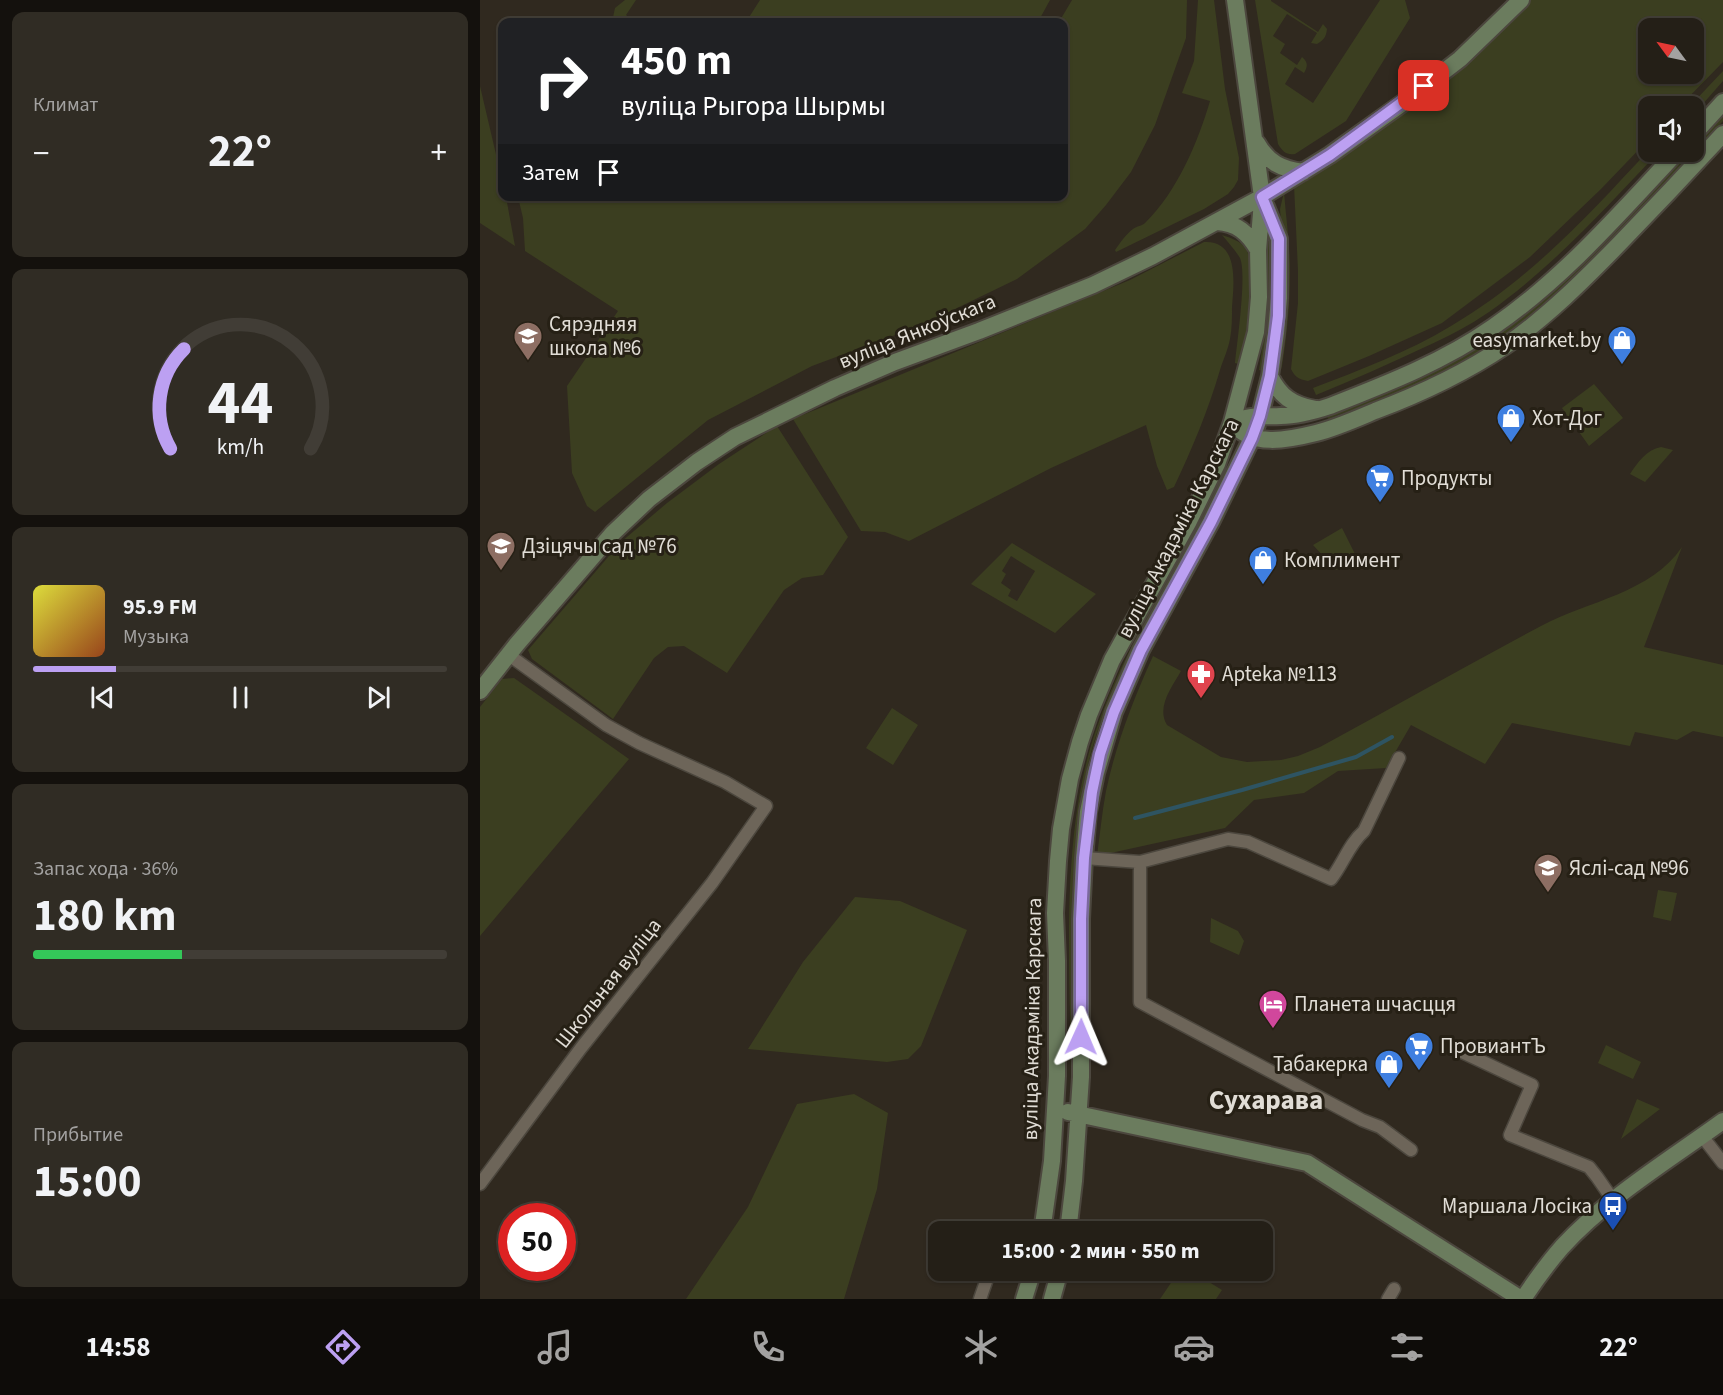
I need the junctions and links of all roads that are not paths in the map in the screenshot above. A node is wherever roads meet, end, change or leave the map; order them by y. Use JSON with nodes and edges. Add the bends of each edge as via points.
{"nodes":[{"id":1,"x":1234,"y":0,"type":"edge"},
{"id":2,"x":1521,"y":0,"type":"edge"},
{"id":3,"x":1723,"y":102,"type":"edge"},
{"id":4,"x":1704,"y":123,"type":"edge"},
{"id":5,"x":1723,"y":134,"type":"edge"},
{"id":6,"x":1255,"y":140,"type":"junction"},
{"id":7,"x":1668,"y":162,"type":"edge"},
{"id":8,"x":1304,"y":172,"type":"junction"},
{"id":9,"x":1262,"y":197,"type":"junction"},
{"id":10,"x":1216,"y":222,"type":"junction"},
{"id":11,"x":1258,"y":250,"type":"junction"},
{"id":12,"x":1270,"y":376,"type":"junction"},
{"id":13,"x":1320,"y":409,"type":"junction"},
{"id":14,"x":1260,"y":416,"type":"junction"},
{"id":15,"x":1232,"y":422,"type":"junction"},
{"id":16,"x":1252,"y":438,"type":"junction"},
{"id":17,"x":509,"y":655,"type":"junction"},
{"id":18,"x":480,"y":691,"type":"edge"},
{"id":19,"x":1399,"y":758,"type":"dead end"},
{"id":20,"x":1084,"y":858,"type":"junction"},
{"id":21,"x":1140,"y":862,"type":"junction"},
{"id":22,"x":1462,"y":1052,"type":"dead end"},
{"id":23,"x":1055,"y":1110,"type":"junction"},
{"id":24,"x":1078,"y":1114,"type":"junction"},
{"id":25,"x":1723,"y":1121,"type":"edge"},
{"id":26,"x":1702,"y":1136,"type":"junction"},
{"id":27,"x":1411,"y":1150,"type":"dead end"},
{"id":28,"x":1723,"y":1163,"type":"edge"},
{"id":29,"x":480,"y":1184,"type":"edge"},
{"id":30,"x":1613,"y":1200,"type":"junction"},
{"id":31,"x":1044,"y":1221,"type":"edge"},
{"id":32,"x":1069,"y":1221,"type":"edge"},
{"id":33,"x":986,"y":1281,"type":"edge"},
{"id":34,"x":1030,"y":1281,"type":"edge"},
{"id":35,"x":1057,"y":1281,"type":"edge"},
{"id":36,"x":980,"y":1299,"type":"edge"},
{"id":37,"x":1024,"y":1299,"type":"edge"},
{"id":38,"x":1052,"y":1299,"type":"edge"},
{"id":39,"x":1522,"y":1299,"type":"edge"}],
"edges":[{"from":1,"to":6,"type":"main road"},
{"from":2,"to":8,"type":"main road","name":"вуліца Янкоўскага","via":[[1460,59]]},
{"from":3,"to":4,"type":"main road"},
{"from":5,"to":16,"type":"main road","via":[[1581,283],[1529,328],[1479,362],[1430,388],[1328,430],[1289,440]]},
{"from":6,"to":8,"type":"main road","via":[[1275,164]]},
{"from":6,"to":9,"type":"main road"},
{"from":7,"to":13,"type":"main road","via":[[1566,266],[1493,327],[1420,368]]},
{"from":8,"to":9,"type":"main road","name":"вуліца Янкоўскага"},
{"from":9,"to":10,"type":"main road","name":"вуліца Янкоўскага"},
{"from":9,"to":11,"type":"main road","name":"вуліца Акадэміка Карскага"},
{"from":9,"to":12,"type":"main road","name":"вуліца Акадэміка Карскага","via":[[1279,239],[1278,316]]},
{"from":10,"to":11,"type":"main road","via":[[1236,226]]},
{"from":10,"to":17,"type":"main road","name":"вуліца Янкоўскага","via":[[1093,285],[895,362],[735,437],[649,499],[613,533]]},
{"from":11,"to":15,"type":"main road","name":"вуліца Акадэміка Карскага","via":[[1256,332]]},
{"from":12,"to":13,"type":"main road","via":[[1277,390],[1289,400]]},
{"from":12,"to":14,"type":"main road","name":"вуліца Акадэміка Карскага"},
{"from":13,"to":14,"type":"main road"},
{"from":14,"to":15,"type":"main road"},
{"from":14,"to":16,"type":"main road","name":"вуліца Акадэміка Карскага"},
{"from":15,"to":16,"type":"main road","via":[[1237,430]]},
{"from":15,"to":23,"type":"main road","name":"вуліца Акадэміка Карскага","via":[[1189,521],[1112,660],[1080,742],[1060,829],[1055,913]]},
{"from":16,"to":20,"type":"main road","name":"вуліца Акадэміка Карскага","via":[[1141,650],[1114,712],[1092,792]]},
{"from":17,"to":18,"type":"main road","name":"вуліца Янкоўскага"},
{"from":17,"to":29,"type":"street","name":"Школьная вуліца","via":[[606,725],[725,782],[765,806],[712,883],[581,1048]]},
{"from":19,"to":21,"type":"street","via":[[1364,831],[1331,879],[1234,839]]},
{"from":20,"to":21,"type":"street"},
{"from":20,"to":24,"type":"main road","name":"вуліца Акадэміка Карскага"},
{"from":21,"to":27,"type":"street","via":[[1140,1002],[1380,1127]]},
{"from":22,"to":30,"type":"street","via":[[1532,1085],[1510,1135],[1588,1167]]},
{"from":23,"to":24,"type":"main road"},
{"from":23,"to":31,"type":"main road","name":"вуліца Акадэміка Карскага"},
{"from":24,"to":32,"type":"main road","name":"вуліца Акадэміка Карскага"},
{"from":24,"to":39,"type":"main road","via":[[1307,1163]]},
{"from":25,"to":26,"type":"main road"},
{"from":26,"to":28,"type":"street"},
{"from":26,"to":30,"type":"main road"},
{"from":30,"to":39,"type":"main road","via":[[1563,1247]]},
{"from":33,"to":36,"type":"street"},
{"from":34,"to":37,"type":"main road"},
{"from":35,"to":38,"type":"main road"}]}
